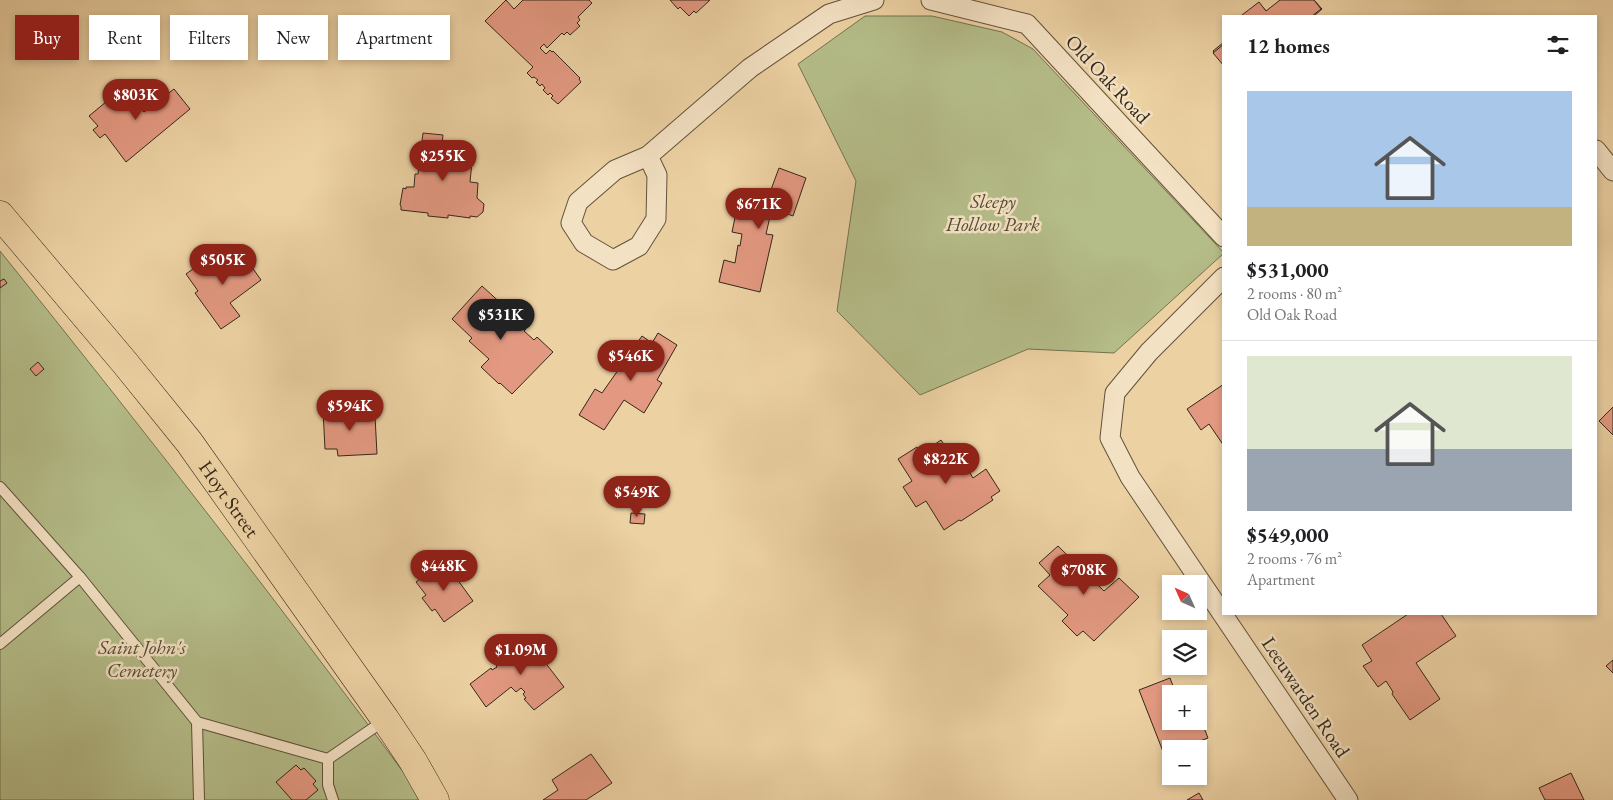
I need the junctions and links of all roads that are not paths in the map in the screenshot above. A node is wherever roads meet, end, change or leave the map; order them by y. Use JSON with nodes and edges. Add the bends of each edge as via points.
{"nodes":[{"id":1,"x":874,"y":0,"type":"edge"},
{"id":2,"x":931,"y":0,"type":"edge"},
{"id":3,"x":1597,"y":151,"type":"edge"},
{"id":4,"x":648,"y":156,"type":"junction"},
{"id":5,"x":1613,"y":171,"type":"edge"},
{"id":6,"x":0,"y":215,"type":"edge"},
{"id":7,"x":1222,"y":235,"type":"edge"},
{"id":8,"x":1222,"y":279,"type":"edge"},
{"id":9,"x":0,"y":486,"type":"edge"},
{"id":10,"x":80,"y":577,"type":"junction"},
{"id":11,"x":1222,"y":613,"type":"edge"},
{"id":12,"x":1223,"y":615,"type":"edge"},
{"id":13,"x":0,"y":644,"type":"edge"},
{"id":14,"x":385,"y":719,"type":"junction"},
{"id":15,"x":197,"y":722,"type":"junction"},
{"id":16,"x":328,"y":759,"type":"junction"},
{"id":17,"x":199,"y":800,"type":"edge"},
{"id":18,"x":333,"y":800,"type":"edge"},
{"id":19,"x":434,"y":800,"type":"edge"},
{"id":20,"x":1348,"y":800,"type":"edge"}],
"edges":[{"from":1,"to":4,"type":"street","via":[[829,14],[758,63]]},
{"from":2,"to":7,"type":"street","name":"Old Oak Road","via":[[1027,24]]},
{"from":3,"to":5,"type":"street"},
{"from":4,"to":4,"type":"street","via":[[615,170],[578,202],[571,223],[584,242],[613,260],[639,246],[656,219],[657,175]]},
{"from":6,"to":14,"type":"main road","name":"Hoyt Street","via":[[189,442]]},
{"from":8,"to":11,"type":"street","name":"Leeuwarden Road","via":[[1149,352],[1115,393],[1110,438],[1130,477]]},
{"from":9,"to":10,"type":"lane"},
{"from":10,"to":13,"type":"lane"},
{"from":10,"to":15,"type":"lane"},
{"from":12,"to":20,"type":"street","name":"Leeuwarden Road"},
{"from":14,"to":16,"type":"lane"},
{"from":14,"to":19,"type":"main road","name":"Hoyt Street"},
{"from":15,"to":16,"type":"lane"},
{"from":15,"to":17,"type":"lane"},
{"from":16,"to":18,"type":"lane","via":[[328,786]]}]}
